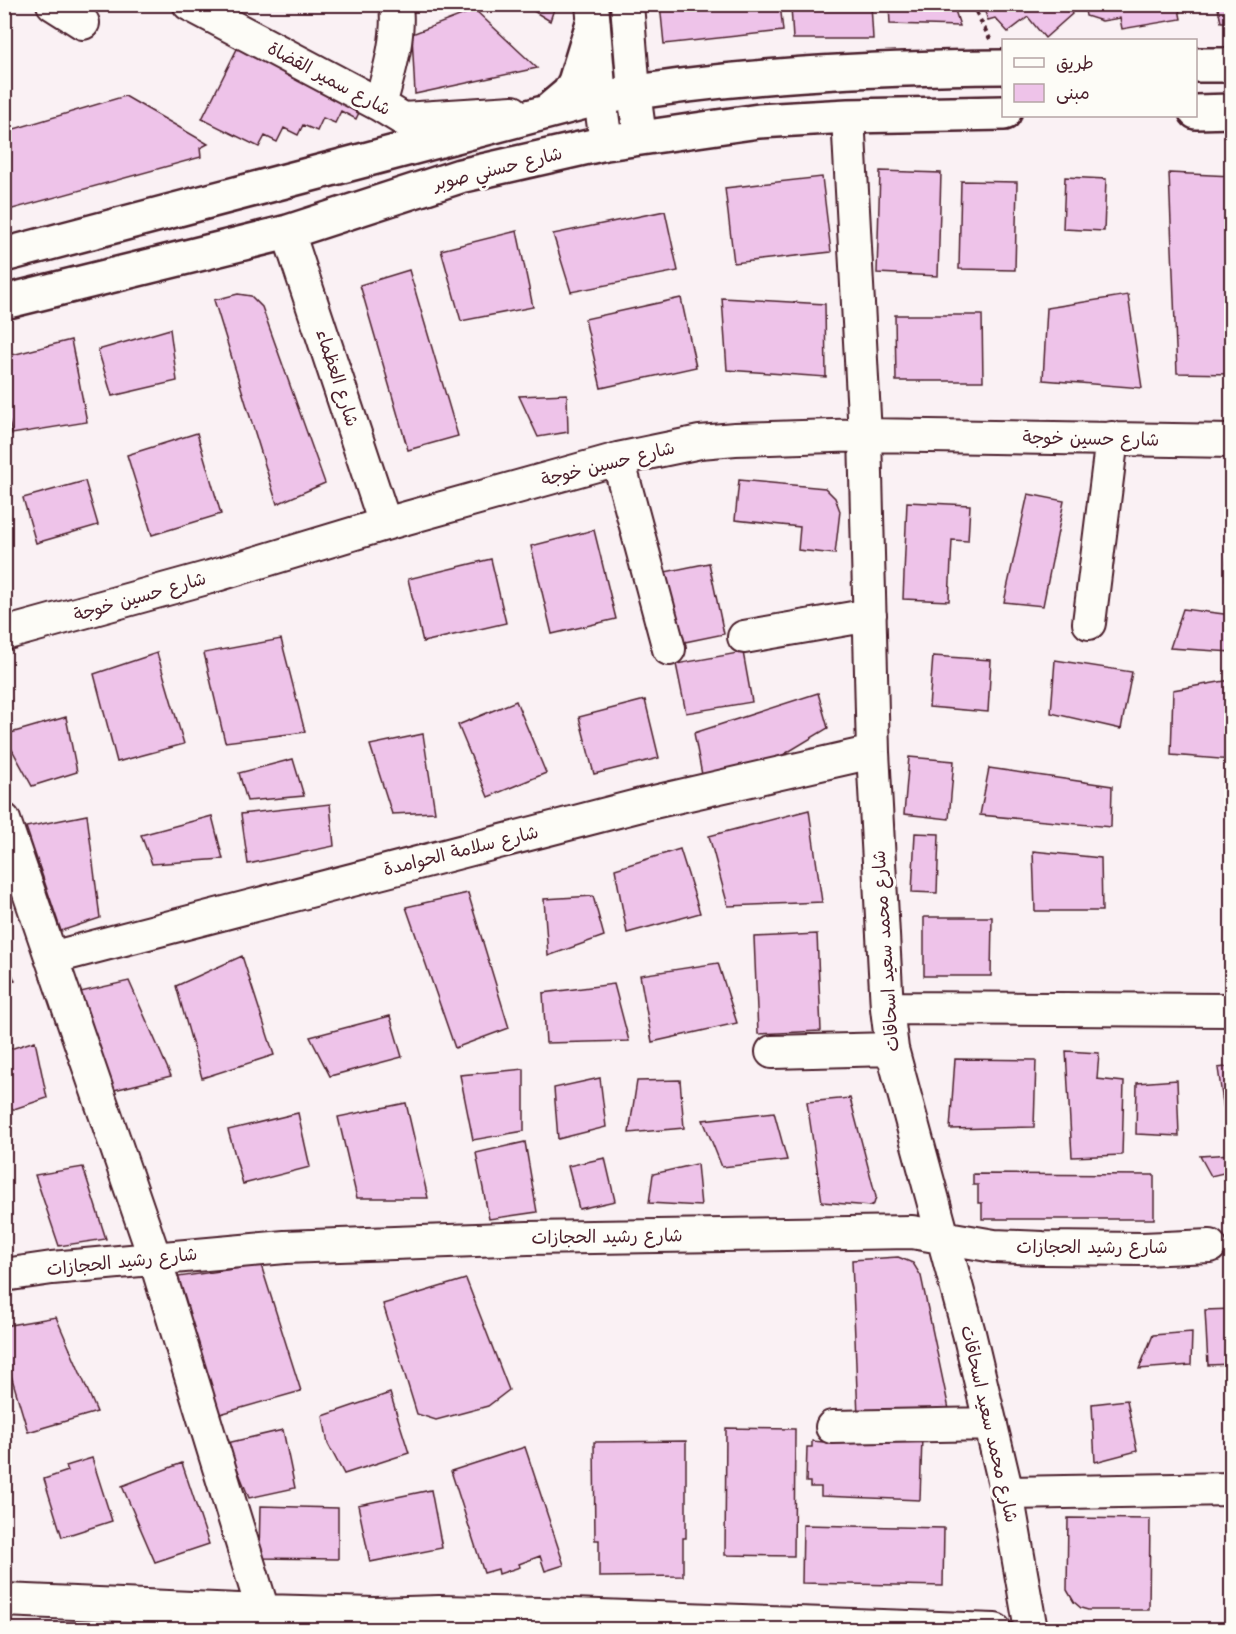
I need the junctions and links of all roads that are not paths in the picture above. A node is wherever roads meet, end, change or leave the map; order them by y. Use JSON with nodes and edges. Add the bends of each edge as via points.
{"nodes":[{"id":1,"x":53,"y":4,"type":"edge"},
{"id":2,"x":189,"y":4,"type":"edge"},
{"id":3,"x":396,"y":4,"type":"edge"},
{"id":4,"x":627,"y":4,"type":"edge"},
{"id":5,"x":592,"y":14,"type":"edge"},
{"id":6,"x":83,"y":23,"type":"dead end"},
{"id":7,"x":1232,"y":64,"type":"edge"},
{"id":8,"x":1197,"y":65,"type":"edge"},
{"id":9,"x":1002,"y":67,"type":"edge"},
{"id":10,"x":634,"y":92,"type":"junction"},
{"id":11,"x":600,"y":98,"type":"junction"},
{"id":12,"x":381,"y":105,"type":"junction"},
{"id":13,"x":549,"y":110,"type":"junction"},
{"id":14,"x":1232,"y":111,"type":"edge"},
{"id":15,"x":1197,"y":112,"type":"edge"},
{"id":16,"x":1002,"y":113,"type":"edge"},
{"id":17,"x":848,"y":116,"type":"junction"},
{"id":18,"x":640,"y":137,"type":"junction"},
{"id":19,"x":606,"y":143,"type":"junction"},
{"id":20,"x":288,"y":232,"type":"junction"},
{"id":21,"x":4,"y":255,"type":"edge"},
{"id":22,"x":4,"y":302,"type":"edge"},
{"id":23,"x":865,"y":435,"type":"junction"},
{"id":24,"x":1112,"y":438,"type":"junction"},
{"id":25,"x":1232,"y":441,"type":"edge"},
{"id":26,"x":618,"y":459,"type":"junction"},
{"id":27,"x":385,"y":524,"type":"junction"},
{"id":28,"x":870,"y":615,"type":"junction"},
{"id":29,"x":1089,"y":623,"type":"dead end"},
{"id":30,"x":4,"y":634,"type":"edge"},
{"id":31,"x":744,"y":638,"type":"dead end"},
{"id":32,"x":669,"y":649,"type":"dead end"},
{"id":33,"x":873,"y":752,"type":"junction"},
{"id":34,"x":4,"y":820,"type":"edge"},
{"id":35,"x":51,"y":958,"type":"junction"},
{"id":36,"x":887,"y":1008,"type":"junction"},
{"id":37,"x":1232,"y":1010,"type":"edge"},
{"id":38,"x":892,"y":1049,"type":"junction"},
{"id":39,"x":772,"y":1052,"type":"dead end"},
{"id":40,"x":943,"y":1236,"type":"junction"},
{"id":41,"x":1210,"y":1246,"type":"dead end"},
{"id":42,"x":155,"y":1259,"type":"junction"},
{"id":43,"x":4,"y":1275,"type":"edge"},
{"id":44,"x":991,"y":1424,"type":"junction"},
{"id":45,"x":832,"y":1427,"type":"dead end"},
{"id":46,"x":1232,"y":1489,"type":"edge"},
{"id":47,"x":1007,"y":1493,"type":"junction"},
{"id":48,"x":4,"y":1600,"type":"edge"},
{"id":49,"x":263,"y":1611,"type":"junction"},
{"id":50,"x":82,"y":1616,"type":"edge"},
{"id":51,"x":374,"y":1622,"type":"edge"},
{"id":52,"x":542,"y":1622,"type":"edge"},
{"id":53,"x":955,"y":1628,"type":"edge"},
{"id":54,"x":995,"y":1629,"type":"edge"},
{"id":55,"x":1031,"y":1629,"type":"edge"}],
"edges":[{"from":1,"to":6,"type":"street"},
{"from":2,"to":12,"type":"street","name":"شارع سمير القضاة"},
{"from":3,"to":12,"type":"street","via":[[393,56]]},
{"from":4,"to":10,"type":"street"},
{"from":5,"to":11,"type":"street"},
{"from":5,"to":13,"type":"main road","via":[[575,81],[569,93]]},
{"from":7,"to":8,"type":"main road"},
{"from":9,"to":10,"type":"main road","via":[[843,71]]},
{"from":10,"to":11,"type":"main road"},
{"from":10,"to":18,"type":"street"},
{"from":11,"to":13,"type":"main road"},
{"from":11,"to":19,"type":"street"},
{"from":12,"to":13,"type":"street","name":"شارع سمير القضاة","via":[[403,119]]},
{"from":13,"to":21,"type":"main road"},
{"from":14,"to":15,"type":"main road"},
{"from":16,"to":17,"type":"main road","name":"شارع حسني صوبر"},
{"from":17,"to":18,"type":"main road","name":"شارع حسني صوبر","via":[[759,121]]},
{"from":17,"to":23,"type":"street","name":"شارع محمد سعيد اسحاقات"},
{"from":18,"to":19,"type":"main road","name":"شارع حسني صوبر"},
{"from":19,"to":20,"type":"main road","name":"شارع حسني صوبر","via":[[460,176]]},
{"from":20,"to":22,"type":"main road","name":"شارع حسني صوبر"},
{"from":20,"to":27,"type":"street","name":"شارع العظماء"},
{"from":23,"to":24,"type":"street","name":"شارع حسين خوجة"},
{"from":23,"to":26,"type":"street","name":"شارع حسين خوجة","via":[[699,442]]},
{"from":23,"to":28,"type":"street","name":"شارع محمد سعيد اسحاقات"},
{"from":24,"to":25,"type":"street","name":"شارع حسين خوجة"},
{"from":24,"to":29,"type":"street"},
{"from":26,"to":27,"type":"street","name":"شارع حسين خوجة"},
{"from":26,"to":32,"type":"street"},
{"from":27,"to":30,"type":"street","name":"شارع حسين خوجة"},
{"from":28,"to":31,"type":"street"},
{"from":28,"to":33,"type":"street","name":"شارع محمد سعيد اسحاقات"},
{"from":33,"to":35,"type":"street","name":"شارع سلامة الحوامدة","via":[[623,809]]},
{"from":33,"to":36,"type":"street","name":"شارع محمد سعيد اسحاقات"},
{"from":34,"to":35,"type":"street"},
{"from":35,"to":42,"type":"street"},
{"from":36,"to":37,"type":"street"},
{"from":36,"to":38,"type":"street","name":"شارع محمد سعيد اسحاقات"},
{"from":38,"to":39,"type":"street"},
{"from":38,"to":40,"type":"street","name":"شارع محمد سعيد اسحاقات"},
{"from":40,"to":41,"type":"street","name":"شارع رشيد الحجازات","via":[[994,1246],[1043,1248]]},
{"from":40,"to":42,"type":"street","name":"شارع رشيد الحجازات","via":[[912,1232],[528,1238],[285,1246]]},
{"from":40,"to":44,"type":"street","name":"شارع محمد سعيد اسحاقات"},
{"from":42,"to":43,"type":"street","name":"شارع رشيد الحجازات"},
{"from":42,"to":49,"type":"street"},
{"from":44,"to":45,"type":"street"},
{"from":44,"to":47,"type":"street","name":"شارع محمد سعيد اسحاقات"},
{"from":46,"to":47,"type":"street"},
{"from":47,"to":55,"type":"street","name":"شارع محمد سعيد اسحاقات"},
{"from":48,"to":50,"type":"street"},
{"from":49,"to":50,"type":"street"},
{"from":49,"to":51,"type":"street"},
{"from":51,"to":52,"type":"street","via":[[439,1612]]},
{"from":52,"to":53,"type":"street"},
{"from":53,"to":54,"type":"street"}]}
